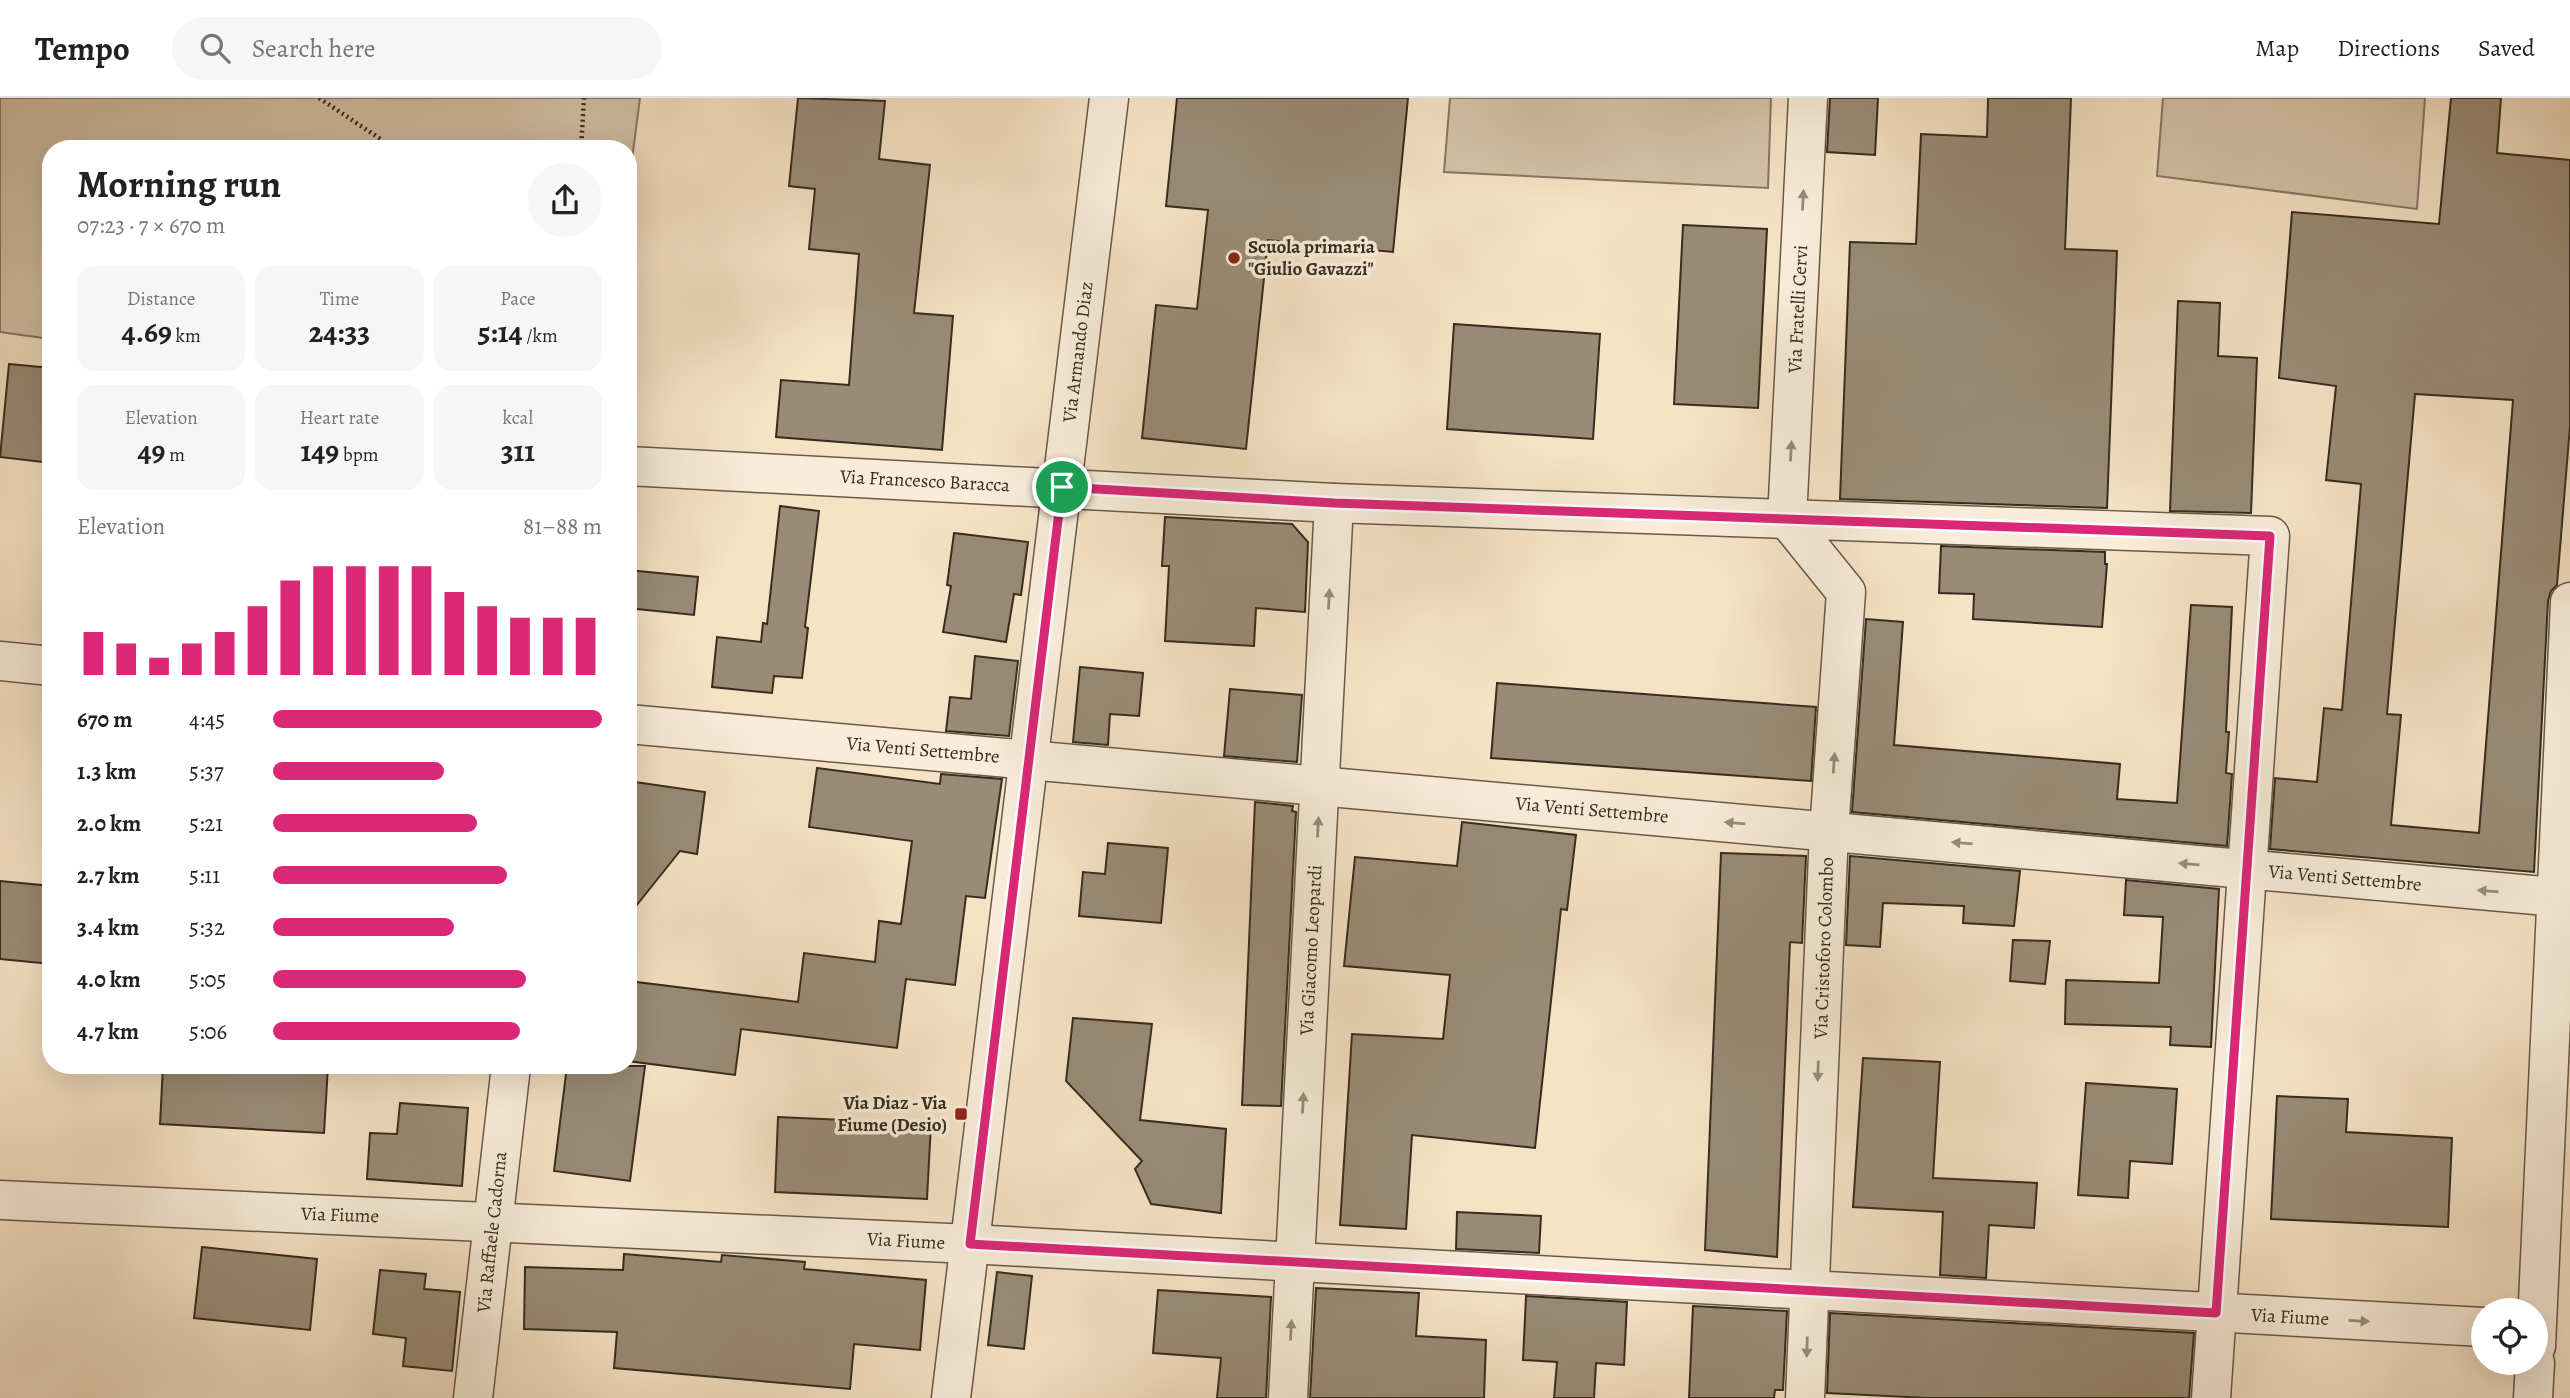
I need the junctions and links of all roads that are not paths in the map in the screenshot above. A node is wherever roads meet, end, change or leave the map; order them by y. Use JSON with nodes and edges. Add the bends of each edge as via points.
{"nodes":[{"id":1,"x":1109,"y":98,"type":"edge"},
{"id":2,"x":1808,"y":98,"type":"edge"},
{"id":3,"x":637,"y":466,"type":"edge"},
{"id":4,"x":1062,"y":487,"type":"junction"},
{"id":5,"x":1334,"y":503,"type":"junction"},
{"id":6,"x":1787,"y":519,"type":"junction"},
{"id":7,"x":2570,"y":602,"type":"edge"},
{"id":8,"x":0,"y":661,"type":"edge"},
{"id":9,"x":42,"y":666,"type":"edge"},
{"id":10,"x":637,"y":725,"type":"edge"},
{"id":11,"x":2567,"y":744,"type":"edge"},
{"id":12,"x":1028,"y":759,"type":"junction"},
{"id":13,"x":1320,"y":785,"type":"junction"},
{"id":14,"x":1829,"y":831,"type":"junction"},
{"id":15,"x":2247,"y":869,"type":"junction"},
{"id":16,"x":2556,"y":897,"type":"junction"},
{"id":17,"x":510,"y":1074,"type":"edge"},
{"id":18,"x":0,"y":1200,"type":"edge"},
{"id":19,"x":492,"y":1221,"type":"junction"},
{"id":20,"x":970,"y":1244,"type":"junction"},
{"id":21,"x":1295,"y":1262,"type":"junction"},
{"id":22,"x":1809,"y":1290,"type":"junction"},
{"id":23,"x":2537,"y":1298,"type":"edge"},
{"id":24,"x":2216,"y":1313,"type":"junction"},
{"id":25,"x":2471,"y":1327,"type":"edge"},
{"id":26,"x":2534,"y":1375,"type":"edge"},
{"id":27,"x":473,"y":1398,"type":"edge"},
{"id":28,"x":951,"y":1398,"type":"edge"},
{"id":29,"x":1288,"y":1398,"type":"edge"},
{"id":30,"x":1805,"y":1398,"type":"edge"},
{"id":31,"x":2211,"y":1398,"type":"edge"},
{"id":32,"x":2533,"y":1398,"type":"edge"}],
"edges":[{"from":1,"to":4,"type":"street","name":"Via Armando Diaz"},
{"from":6,"to":2,"type":"street","name":"Via Fratelli Cervi","one_way":true},
{"from":3,"to":4,"type":"street","name":"Via Francesco Baracca"},
{"from":4,"to":5,"type":"street","name":"Via Francesco Baracca"},
{"from":4,"to":12,"type":"street","name":"Via Armando Diaz"},
{"from":5,"to":6,"type":"street","name":"Via Francesco Baracca"},
{"from":13,"to":5,"type":"street","name":"Via Giacomo Leopardi","one_way":true},
{"from":14,"to":6,"type":"street","name":"Via Cristoforo Colombo","one_way":true,"via":[[1846,592]]},
{"from":6,"to":15,"type":"street","name":"Via Francesco Baracca","via":[[2270,536]]},
{"from":7,"to":11,"type":"street"},
{"from":8,"to":9,"type":"street"},
{"from":10,"to":12,"type":"street","name":"Via Venti Settembre"},
{"from":11,"to":16,"type":"street"},
{"from":12,"to":13,"type":"street","name":"Via Venti Settembre"},
{"from":12,"to":20,"type":"street","name":"Via Armando Diaz"},
{"from":14,"to":13,"type":"street","name":"Via Venti Settembre","one_way":true},
{"from":21,"to":13,"type":"street","name":"Via Giacomo Leopardi","one_way":true},
{"from":15,"to":14,"type":"street","name":"Via Venti Settembre","one_way":true},
{"from":14,"to":22,"type":"street","name":"Via Cristoforo Colombo","one_way":true},
{"from":16,"to":15,"type":"street","name":"Via Venti Settembre","one_way":true},
{"from":15,"to":24,"type":"street"},
{"from":16,"to":23,"type":"street"},
{"from":17,"to":19,"type":"street","name":"Via Raffaele Cadorna"},
{"from":18,"to":19,"type":"street","name":"Via Fiume"},
{"from":19,"to":20,"type":"street","name":"Via Fiume"},
{"from":19,"to":27,"type":"street","name":"Via Raffaele Cadorna"},
{"from":20,"to":21,"type":"street","name":"Via Fiume"},
{"from":20,"to":28,"type":"street","name":"Via Armando Diaz"},
{"from":21,"to":22,"type":"street","name":"Via Fiume"},
{"from":29,"to":21,"type":"street","name":"Via Giacomo Leopardi","one_way":true},
{"from":22,"to":24,"type":"street","name":"Via Fiume"},
{"from":22,"to":30,"type":"street","name":"Via Cristoforo Colombo","one_way":true},
{"from":24,"to":25,"type":"street","name":"Via Fiume","one_way":true},
{"from":24,"to":31,"type":"street"},
{"from":26,"to":32,"type":"street"}]}
